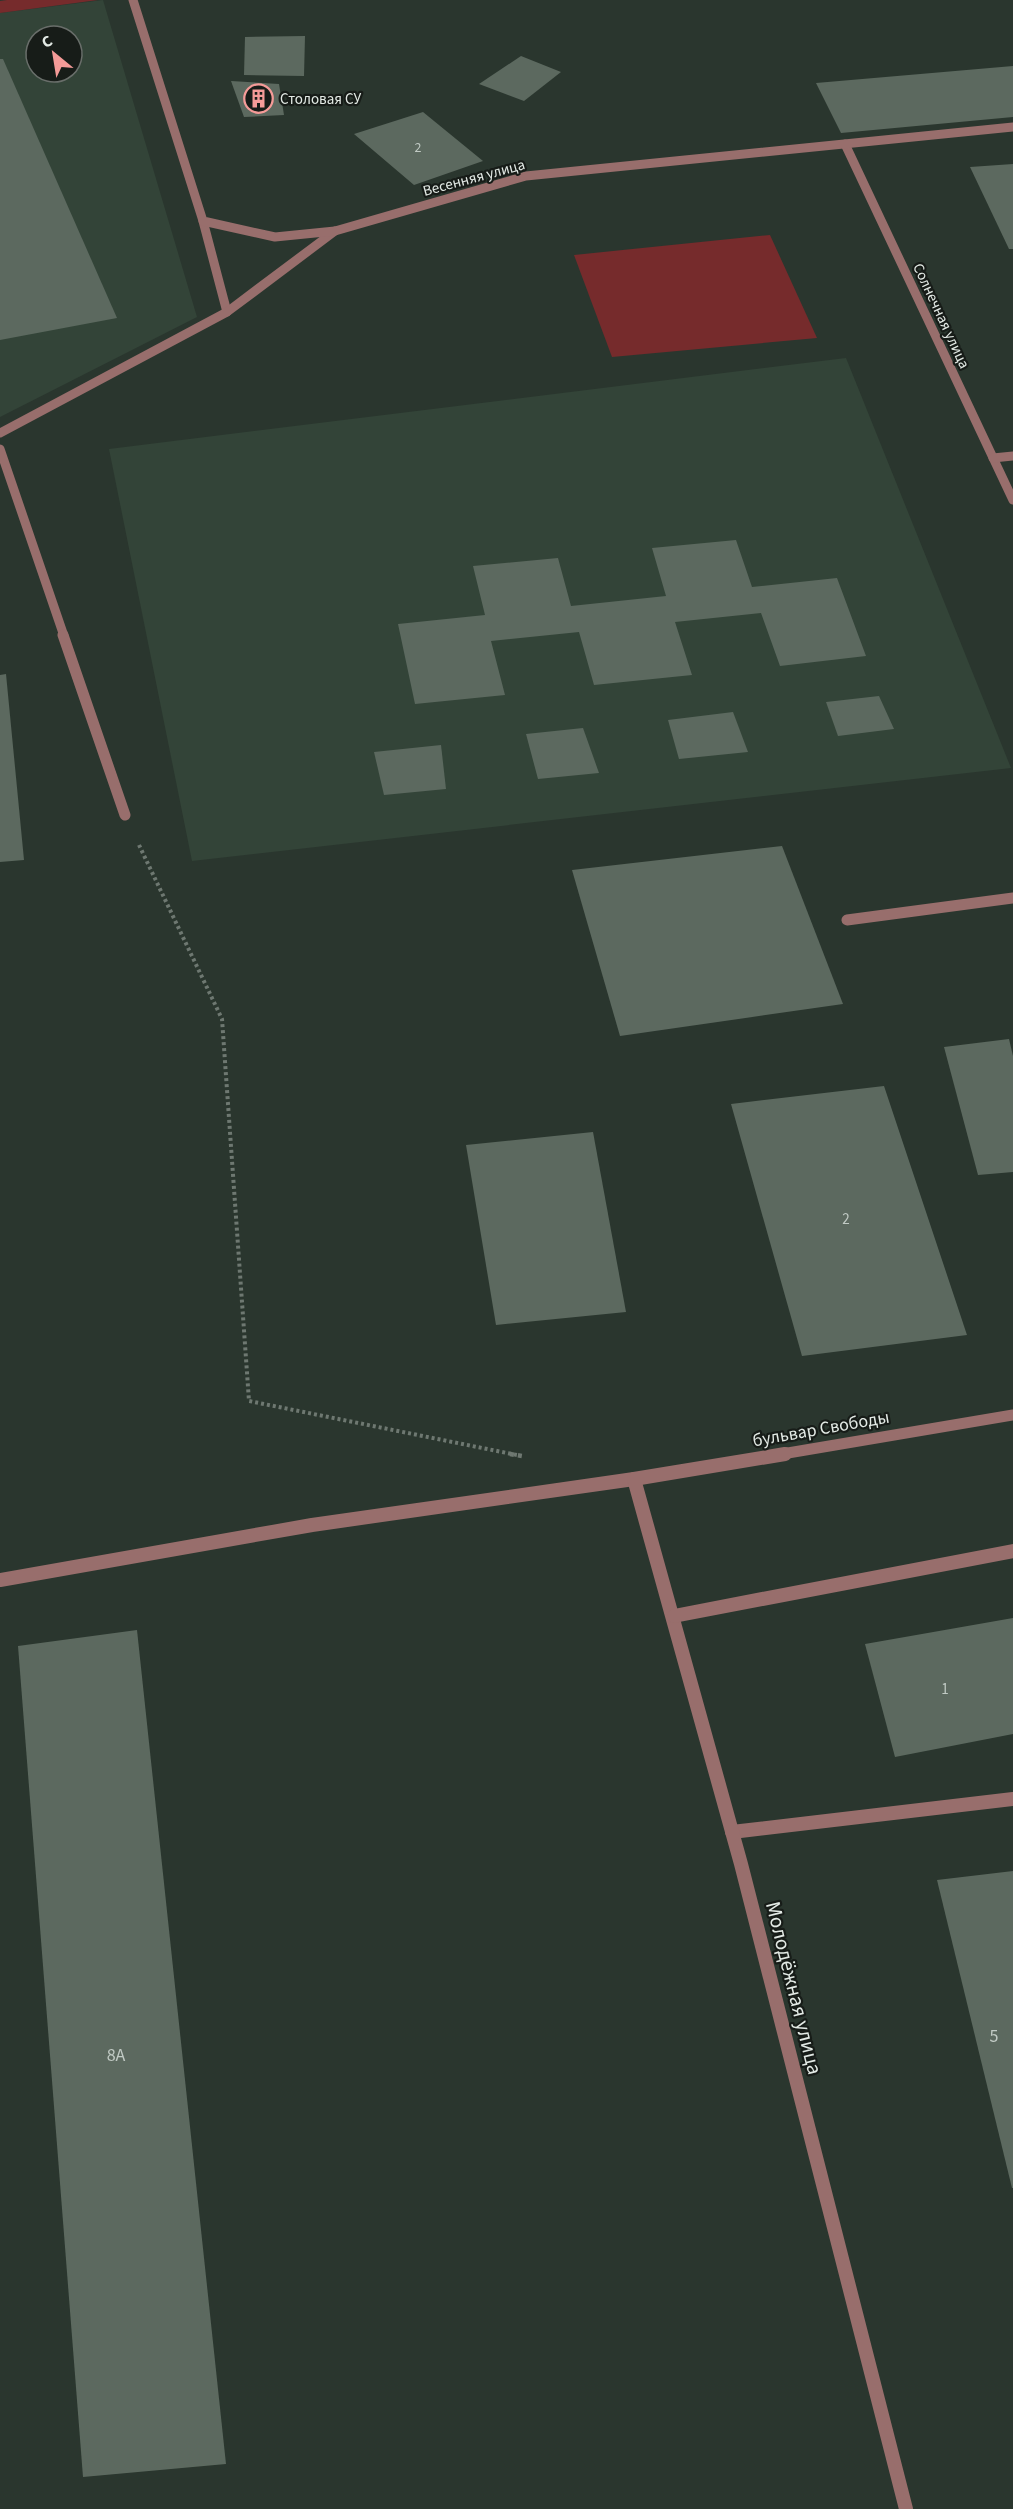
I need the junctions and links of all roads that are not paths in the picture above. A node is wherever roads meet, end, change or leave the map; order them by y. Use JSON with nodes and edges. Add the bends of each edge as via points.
{"nodes":[{"id":1,"x":133,"y":0,"type":"edge"},
{"id":2,"x":1013,"y":127,"type":"edge"},
{"id":3,"x":845,"y":144,"type":"junction"},
{"id":4,"x":203,"y":221,"type":"junction"},
{"id":5,"x":335,"y":231,"type":"junction"},
{"id":6,"x":226,"y":312,"type":"junction"},
{"id":7,"x":0,"y":434,"type":"edge"},
{"id":8,"x":0,"y":449,"type":"edge"},
{"id":9,"x":1013,"y":456,"type":"edge"},
{"id":10,"x":993,"y":458,"type":"junction"},
{"id":11,"x":1013,"y":500,"type":"edge"},
{"id":12,"x":124,"y":815,"type":"road end"},
{"id":13,"x":1013,"y":898,"type":"edge"},
{"id":14,"x":847,"y":920,"type":"dead end"},
{"id":15,"x":1013,"y":1415,"type":"edge"},
{"id":16,"x":634,"y":1479,"type":"junction"},
{"id":17,"x":1013,"y":1551,"type":"edge"},
{"id":18,"x":0,"y":1580,"type":"edge"},
{"id":19,"x":674,"y":1616,"type":"junction"},
{"id":20,"x":1013,"y":1799,"type":"edge"},
{"id":21,"x":732,"y":1832,"type":"junction"},
{"id":22,"x":906,"y":2509,"type":"edge"}],
"edges":[{"from":1,"to":4,"type":"street"},
{"from":2,"to":3,"type":"street","name":"Весенняя улица"},
{"from":3,"to":5,"type":"street","name":"Весенняя улица","via":[[526,176]]},
{"from":3,"to":10,"type":"street","name":"Солнечная улица"},
{"from":4,"to":5,"type":"street","via":[[275,237]]},
{"from":4,"to":6,"type":"street"},
{"from":5,"to":6,"type":"street","name":"Весенняя улица"},
{"from":6,"to":7,"type":"street","name":"Весенняя улица"},
{"from":8,"to":12,"type":"street"},
{"from":9,"to":10,"type":"street"},
{"from":10,"to":11,"type":"street","name":"Солнечная улица"},
{"from":13,"to":14,"type":"street"},
{"from":15,"to":16,"type":"street","name":"бульвар Свободы"},
{"from":16,"to":18,"type":"street","name":"бульвар Свободы","via":[[312,1525]]},
{"from":16,"to":19,"type":"street","name":"Молодёжная улица"},
{"from":17,"to":19,"type":"street"},
{"from":19,"to":21,"type":"street","name":"Молодёжная улица"},
{"from":20,"to":21,"type":"street"},
{"from":21,"to":22,"type":"street","name":"Молодёжная улица"}]}
